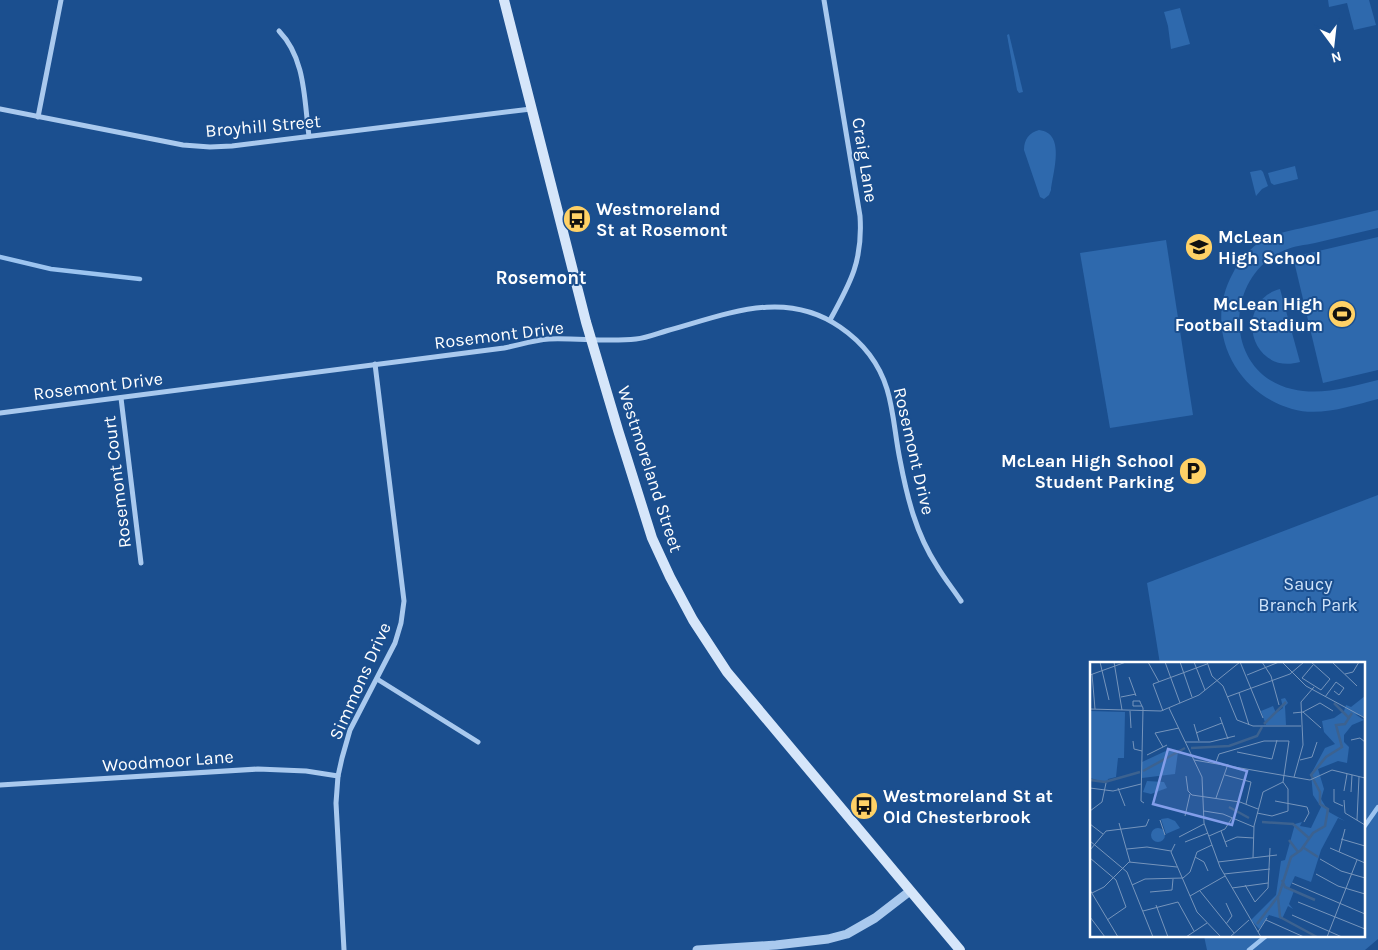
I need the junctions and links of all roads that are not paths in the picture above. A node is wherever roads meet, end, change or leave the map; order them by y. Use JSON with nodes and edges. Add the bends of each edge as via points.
{"nodes":[{"id":1,"x":61,"y":0,"type":"edge"},
{"id":2,"x":504,"y":0,"type":"edge"},
{"id":3,"x":824,"y":0,"type":"edge"},
{"id":4,"x":278,"y":31,"type":"dead end"},
{"id":5,"x":0,"y":109,"type":"edge"},
{"id":6,"x":531,"y":109,"type":"junction"},
{"id":7,"x":38,"y":116,"type":"junction"},
{"id":8,"x":309,"y":136,"type":"junction"},
{"id":9,"x":830,"y":320,"type":"junction"},
{"id":10,"x":591,"y":340,"type":"junction"},
{"id":11,"x":375,"y":364,"type":"junction"},
{"id":12,"x":121,"y":398,"type":"junction"},
{"id":13,"x":0,"y":413,"type":"edge"},
{"id":14,"x":141,"y":563,"type":"dead end"},
{"id":15,"x":961,"y":601,"type":"dead end"},
{"id":16,"x":377,"y":679,"type":"junction"},
{"id":17,"x":478,"y":742,"type":"dead end"},
{"id":18,"x":338,"y":776,"type":"junction"},
{"id":19,"x":0,"y":785,"type":"edge"},
{"id":20,"x":910,"y":891,"type":"junction"},
{"id":21,"x":344,"y":950,"type":"edge"},
{"id":22,"x":698,"y":950,"type":"edge"},
{"id":23,"x":960,"y":950,"type":"edge"}],
"edges":[{"from":1,"to":7,"type":"street"},
{"from":2,"to":6,"type":"main road","name":"Westmoreland Street"},
{"from":3,"to":9,"type":"street","name":"Craig Lane","via":[[861,234],[852,280]]},
{"from":4,"to":8,"type":"street","via":[[294,50],[300,66]]},
{"from":5,"to":7,"type":"street","name":"Broyhill Street"},
{"from":6,"to":8,"type":"street","name":"Broyhill Street"},
{"from":6,"to":10,"type":"main road","name":"Westmoreland Street"},
{"from":7,"to":8,"type":"street","name":"Broyhill Street","via":[[183,145],[210,147]]},
{"from":9,"to":10,"type":"street","name":"Rosemont Drive","via":[[793,307],[753,307],[637,339]]},
{"from":9,"to":15,"type":"street","name":"Rosemont Drive","via":[[859,342],[877,366],[892,408],[910,507],[936,565]]},
{"from":10,"to":11,"type":"street","name":"Rosemont Drive","via":[[547,339],[504,348]]},
{"from":10,"to":20,"type":"main road","name":"Westmoreland Street","via":[[652,538],[697,627],[727,672]]},
{"from":11,"to":12,"type":"street","name":"Rosemont Drive"},
{"from":11,"to":16,"type":"street","name":"Simmons Drive","via":[[404,601],[395,643]]},
{"from":12,"to":13,"type":"street","name":"Rosemont Drive"},
{"from":12,"to":14,"type":"street","name":"Rosemont Court"},
{"from":16,"to":17,"type":"street"},
{"from":16,"to":18,"type":"street","name":"Simmons Drive","via":[[350,730]]},
{"from":18,"to":19,"type":"street","name":"Woodmoor Lane","via":[[306,770],[258,768]]},
{"from":18,"to":21,"type":"street","name":"Simmons Drive","via":[[336,803]]},
{"from":20,"to":22,"type":"street","via":[[875,918],[847,934],[776,945]]},
{"from":20,"to":23,"type":"main road","name":"Westmoreland Street"}]}
